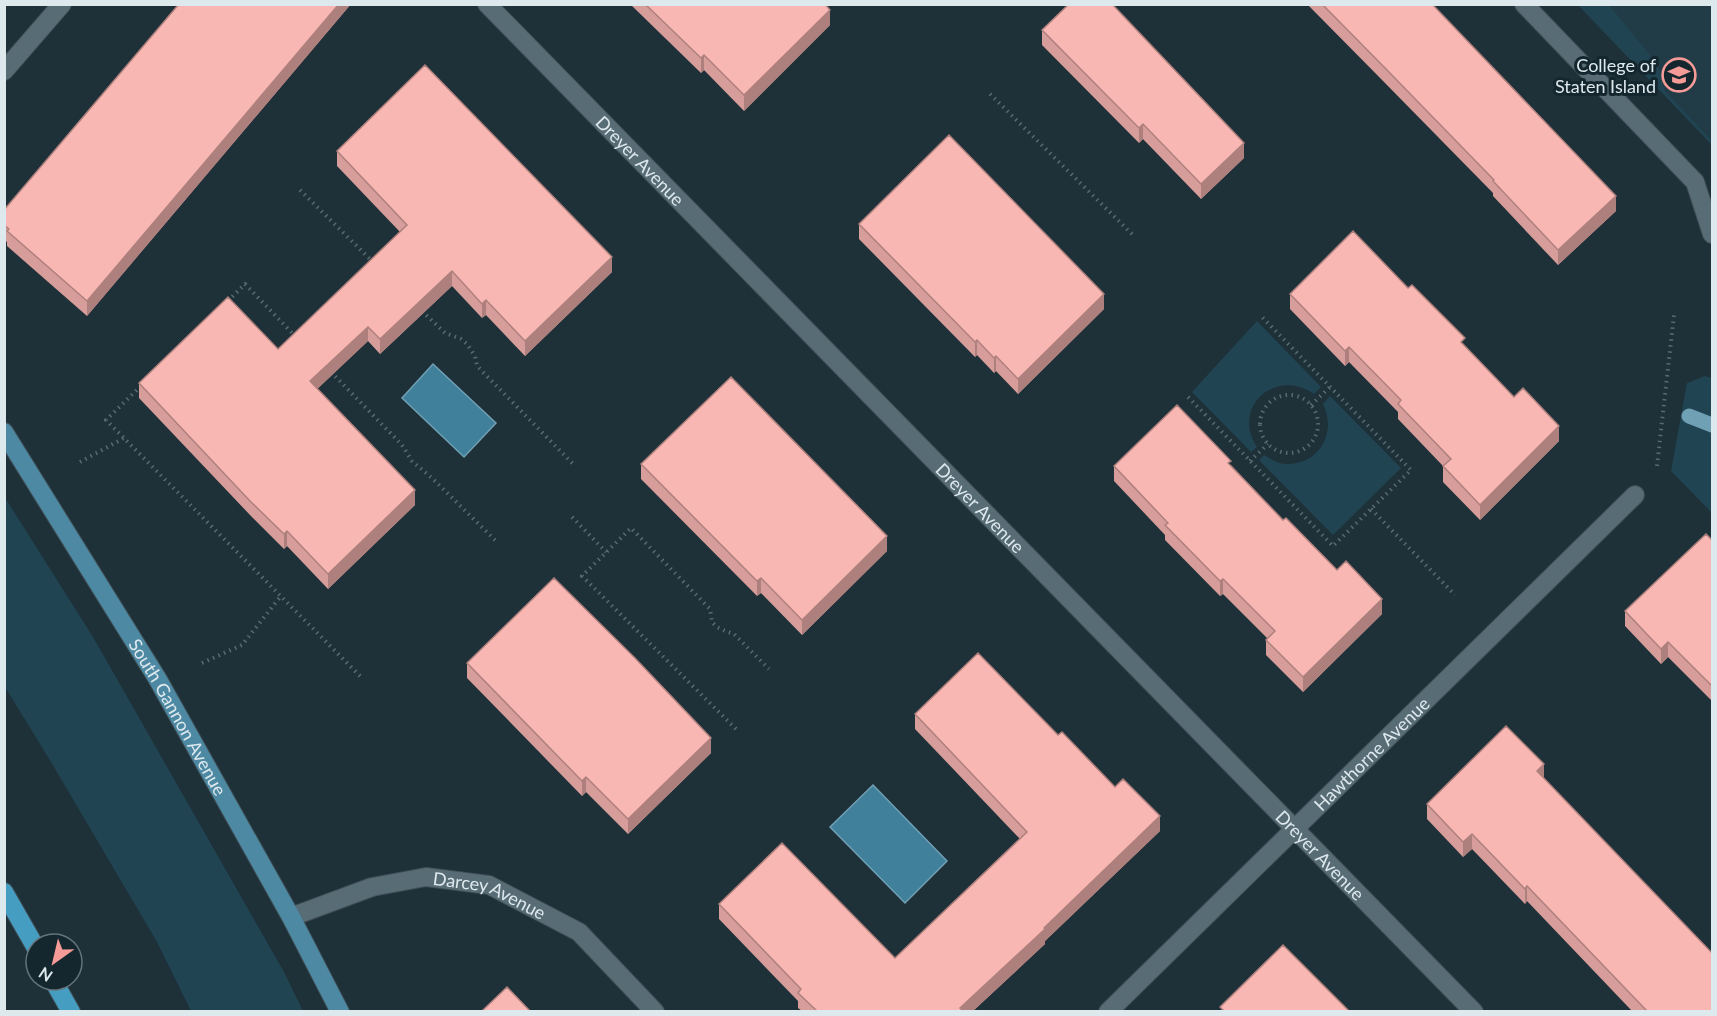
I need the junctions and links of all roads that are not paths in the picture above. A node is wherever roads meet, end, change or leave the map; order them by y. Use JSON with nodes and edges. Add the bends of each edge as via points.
{"nodes":[{"id":1,"x":62,"y":4,"type":"edge"},
{"id":2,"x":487,"y":4,"type":"edge"},
{"id":3,"x":1524,"y":4,"type":"edge"},
{"id":4,"x":4,"y":71,"type":"edge"},
{"id":5,"x":1713,"y":234,"type":"edge"},
{"id":6,"x":4,"y":432,"type":"edge"},
{"id":7,"x":1635,"y":495,"type":"dead end"},
{"id":8,"x":1295,"y":829,"type":"junction"},
{"id":9,"x":4,"y":892,"type":"edge"},
{"id":10,"x":291,"y":917,"type":"junction"},
{"id":11,"x":27,"y":932,"type":"edge"},
{"id":12,"x":60,"y":992,"type":"edge"},
{"id":13,"x":71,"y":1011,"type":"edge"},
{"id":14,"x":340,"y":1011,"type":"edge"},
{"id":15,"x":656,"y":1011,"type":"edge"},
{"id":16,"x":1108,"y":1011,"type":"edge"},
{"id":17,"x":1474,"y":1011,"type":"edge"}],
"edges":[{"from":1,"to":4,"type":"street"},
{"from":2,"to":8,"type":"street","name":"Dreyer Avenue"},
{"from":3,"to":5,"type":"street","via":[[1695,182]]},
{"from":6,"to":10,"type":"main road","name":"South Gannon Avenue","via":[[157,678]]},
{"from":7,"to":8,"type":"street","name":"Hawthorne Avenue"},
{"from":8,"to":16,"type":"street","name":"Hawthorne Avenue"},
{"from":8,"to":17,"type":"street","name":"Dreyer Avenue"},
{"from":9,"to":11,"type":"highway"},
{"from":10,"to":14,"type":"main road","name":"South Gannon Avenue"},
{"from":10,"to":15,"type":"street","name":"Darcey Avenue","via":[[372,887],[426,877],[489,885],[579,932]]},
{"from":12,"to":13,"type":"highway"}]}
